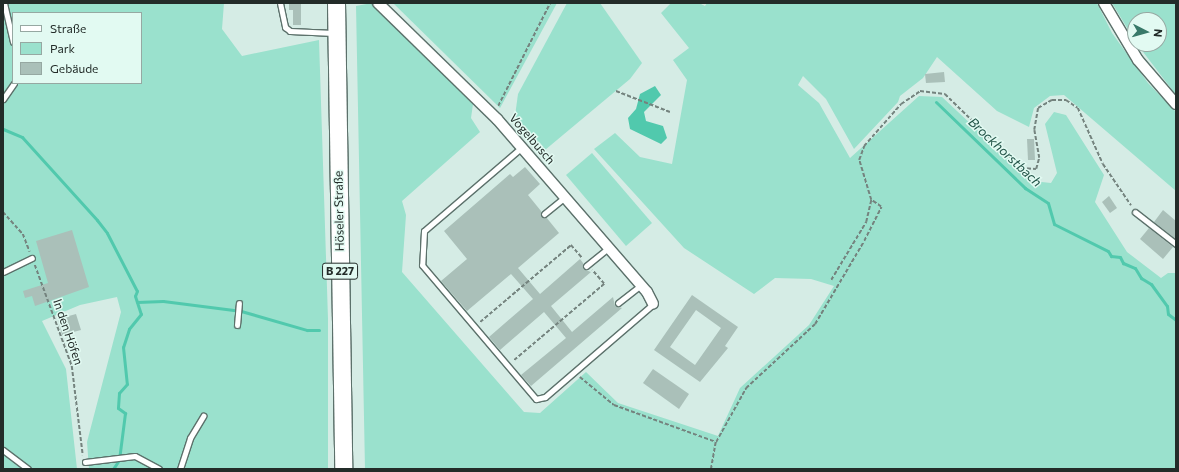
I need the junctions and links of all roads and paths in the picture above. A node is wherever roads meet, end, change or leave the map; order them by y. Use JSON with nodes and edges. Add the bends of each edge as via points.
{"nodes":[{"id":1,"x":4,"y":3,"type":"edge"},
{"id":2,"x":280,"y":3,"type":"edge"},
{"id":3,"x":336,"y":3,"type":"edge"},
{"id":4,"x":378,"y":3,"type":"edge"},
{"id":5,"x":550,"y":3,"type":"edge"},
{"id":6,"x":1104,"y":3,"type":"edge"},
{"id":7,"x":337,"y":34,"type":"junction"},
{"id":8,"x":12,"y":38,"type":"edge"},
{"id":9,"x":13,"y":84,"type":"edge"},
{"id":10,"x":616,"y":91,"type":"dead end"},
{"id":11,"x":3,"y":99,"type":"edge"},
{"id":12,"x":1176,"y":104,"type":"edge"},
{"id":13,"x":670,"y":112,"type":"dead end"},
{"id":14,"x":493,"y":115,"type":"junction"},
{"id":15,"x":522,"y":147,"type":"junction"},
{"id":16,"x":565,"y":197,"type":"junction"},
{"id":17,"x":871,"y":200,"type":"junction"},
{"id":18,"x":3,"y":212,"type":"edge"},
{"id":19,"x":1135,"y":212,"type":"joint"},
{"id":20,"x":544,"y":214,"type":"dead end"},
{"id":21,"x":1176,"y":244,"type":"edge"},
{"id":22,"x":609,"y":247,"type":"junction"},
{"id":23,"x":32,"y":258,"type":"junction"},
{"id":24,"x":587,"y":266,"type":"junction"},
{"id":25,"x":3,"y":272,"type":"edge"},
{"id":26,"x":831,"y":280,"type":"dead end"},
{"id":27,"x":641,"y":285,"type":"junction"},
{"id":28,"x":239,"y":303,"type":"dead end"},
{"id":29,"x":618,"y":303,"type":"dead end"},
{"id":30,"x":653,"y":304,"type":"joint"},
{"id":31,"x":237,"y":325,"type":"dead end"},
{"id":32,"x":475,"y":327,"type":"junction"},
{"id":33,"x":508,"y":365,"type":"junction"},
{"id":34,"x":574,"y":372,"type":"junction"},
{"id":35,"x":203,"y":416,"type":"dead end"},
{"id":36,"x":716,"y":442,"type":"junction"},
{"id":37,"x":3,"y":450,"type":"edge"},
{"id":38,"x":85,"y":462,"type":"joint"},
{"id":39,"x":28,"y":469,"type":"edge"},
{"id":40,"x":159,"y":469,"type":"edge"},
{"id":41,"x":180,"y":469,"type":"edge"},
{"id":42,"x":343,"y":469,"type":"edge"},
{"id":43,"x":711,"y":469,"type":"edge"}],
"edges":[{"from":1,"to":8,"type":"lane"},
{"from":2,"to":7,"type":"lane","via":[[284,27],[290,32]]},
{"from":3,"to":7,"type":"main road","number":"B 227"},
{"from":4,"to":14,"type":"street","name":"Vogelbusch"},
{"from":5,"to":14,"type":"path"},
{"from":6,"to":12,"type":"street","via":[[1138,60]]},
{"from":7,"to":42,"type":"main road","name":"Höseler Straße","number":"B 227"},
{"from":9,"to":11,"type":"lane"},
{"from":10,"to":13,"type":"path"},
{"from":14,"to":15,"type":"street","name":"Vogelbusch"},
{"from":15,"to":16,"type":"street","name":"Vogelbusch"},
{"from":15,"to":32,"type":"lane","via":[[424,231],[422,265]]},
{"from":16,"to":20,"type":"lane"},
{"from":16,"to":22,"type":"street","name":"Vogelbusch"},
{"from":17,"to":19,"type":"path","via":[[859,160],[864,146],[901,104],[920,90],[945,94],[1021,168],[1036,169],[1040,158],[1034,130],[1038,108],[1052,100],[1066,100],[1078,108],[1103,164]]},
{"from":17,"to":26,"type":"path","via":[[866,222]]},
{"from":17,"to":36,"type":"path","via":[[881,207],[815,324],[746,388]]},
{"from":18,"to":23,"type":"path","name":"In den Höfen","via":[[23,234]]},
{"from":19,"to":21,"type":"lane"},
{"from":22,"to":24,"type":"lane"},
{"from":22,"to":27,"type":"street","name":"Vogelbusch"},
{"from":23,"to":25,"type":"lane"},
{"from":23,"to":38,"type":"path","name":"In den Höfen","via":[[72,366]]},
{"from":24,"to":32,"type":"path","via":[[570,245]]},
{"from":24,"to":33,"type":"path","via":[[604,284]]},
{"from":27,"to":29,"type":"lane"},
{"from":27,"to":30,"type":"street","name":"Vogelbusch"},
{"from":28,"to":31,"type":"lane"},
{"from":30,"to":34,"type":"lane"},
{"from":32,"to":33,"type":"lane"},
{"from":33,"to":34,"type":"lane","via":[[536,399],[545,397]]},
{"from":34,"to":36,"type":"path","via":[[614,405]]},
{"from":35,"to":41,"type":"lane","via":[[190,438]]},
{"from":36,"to":43,"type":"path"},
{"from":37,"to":39,"type":"lane"},
{"from":38,"to":40,"type":"lane","via":[[135,456]]}]}
